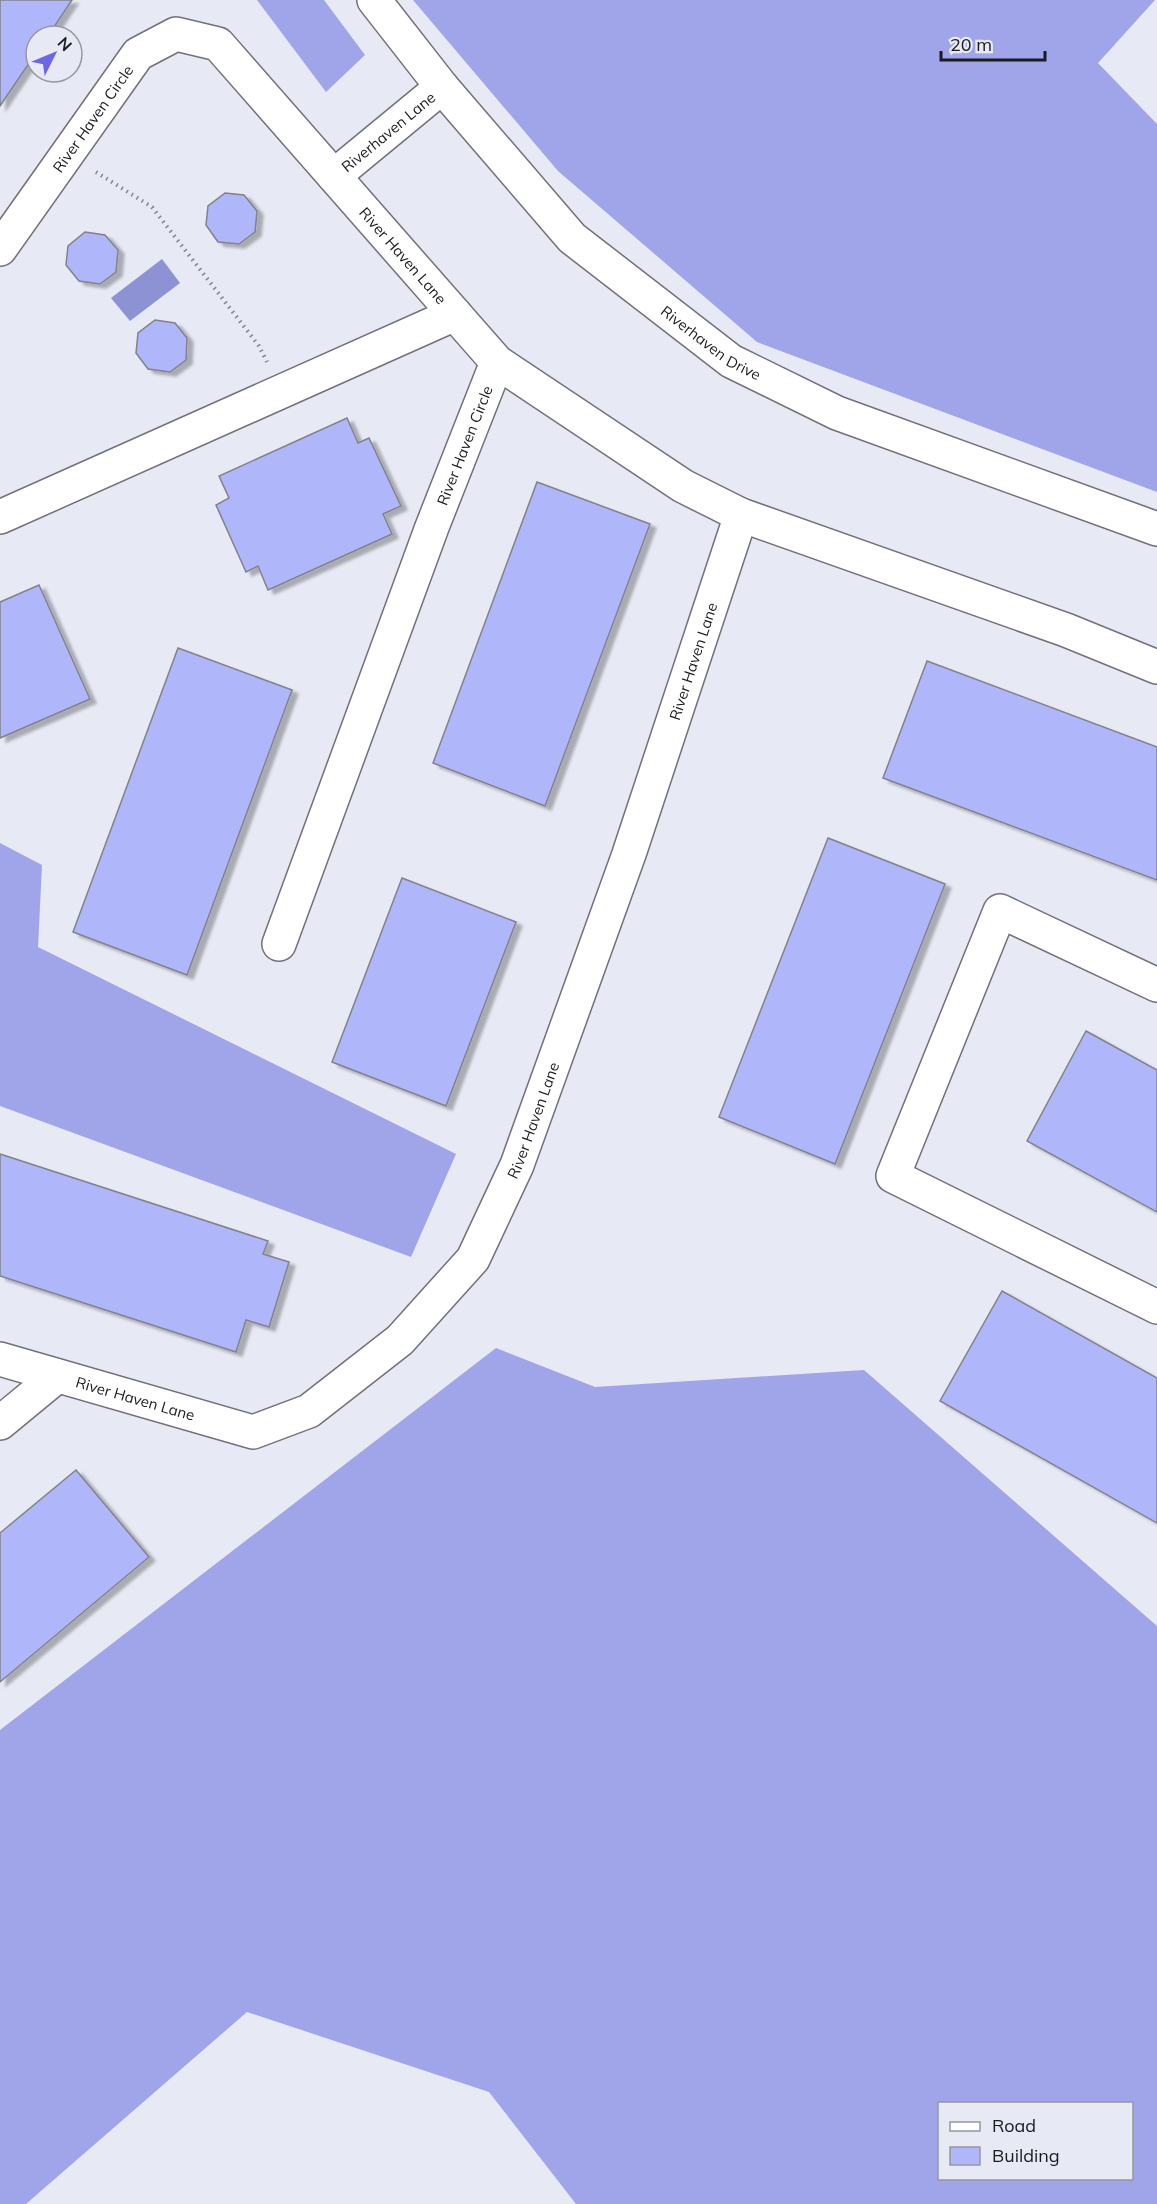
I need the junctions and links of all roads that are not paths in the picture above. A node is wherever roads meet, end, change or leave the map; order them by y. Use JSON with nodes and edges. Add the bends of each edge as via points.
{"nodes":[{"id":1,"x":374,"y":0,"type":"edge"},
{"id":2,"x":442,"y":87,"type":"junction"},
{"id":3,"x":334,"y":176,"type":"junction"},
{"id":4,"x":0,"y":249,"type":"edge"},
{"id":5,"x":455,"y":314,"type":"junction"},
{"id":6,"x":497,"y":362,"type":"junction"},
{"id":7,"x":741,"y":515,"type":"junction"},
{"id":8,"x":0,"y":516,"type":"edge"},
{"id":9,"x":1157,"y":529,"type":"edge"},
{"id":10,"x":1157,"y":667,"type":"edge"},
{"id":11,"x":279,"y":944,"type":"dead end"},
{"id":12,"x":1157,"y":985,"type":"edge"},
{"id":13,"x":1157,"y":1307,"type":"edge"},
{"id":14,"x":0,"y":1359,"type":"edge"},
{"id":15,"x":57,"y":1376,"type":"junction"},
{"id":16,"x":0,"y":1423,"type":"edge"}],
"edges":[{"from":1,"to":2,"type":"street","name":"Riverhaven Drive"},
{"from":2,"to":3,"type":"street","name":"Riverhaven Lane"},
{"from":2,"to":9,"type":"street","name":"Riverhaven Drive","via":[[572,238],[731,361],[837,413]]},
{"from":3,"to":4,"type":"street","name":"River Haven Circle","via":[[218,44],[176,34],[138,54]]},
{"from":3,"to":5,"type":"street","name":"River Haven Lane"},
{"from":5,"to":6,"type":"street","name":"River Haven Lane"},
{"from":5,"to":8,"type":"street"},
{"from":6,"to":7,"type":"street","name":"River Haven Lane","via":[[683,486]]},
{"from":6,"to":11,"type":"street","name":"River Haven Circle"},
{"from":7,"to":10,"type":"street","name":"River Haven Lane","via":[[1066,630]]},
{"from":7,"to":15,"type":"street","name":"River Haven Lane","via":[[629,854],[517,1165],[473,1259],[400,1340],[309,1411],[253,1432]]},
{"from":12,"to":13,"type":"street","via":[[1000,910],[893,1176]]},
{"from":14,"to":15,"type":"street","name":"River Haven Lane"},
{"from":15,"to":16,"type":"street","name":"River Haven Lane"}]}
